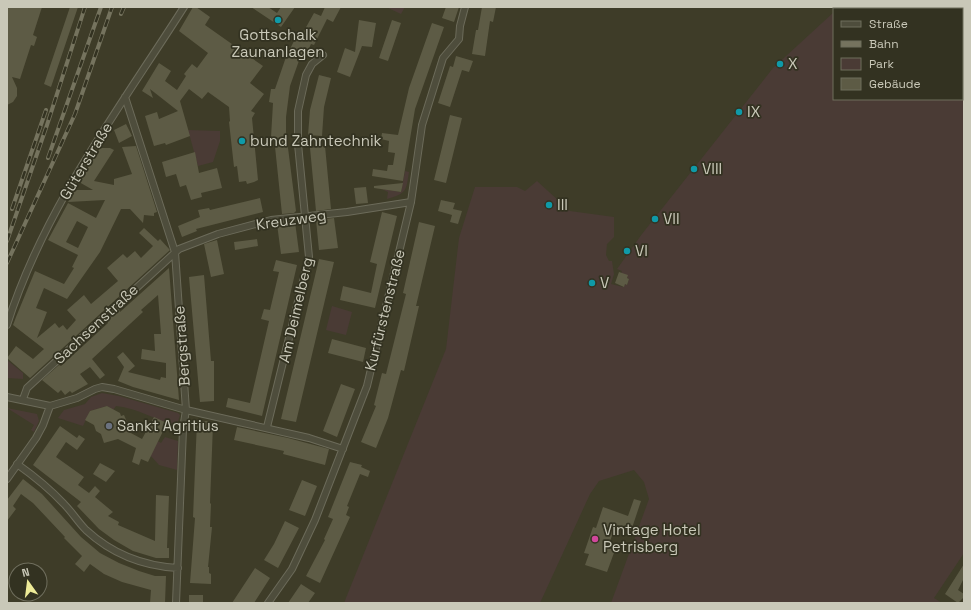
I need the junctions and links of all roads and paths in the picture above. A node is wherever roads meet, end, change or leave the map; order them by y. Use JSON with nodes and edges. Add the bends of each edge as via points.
{"nodes":[{"id":1,"x":184,"y":7,"type":"edge"},
{"id":2,"x":465,"y":7,"type":"edge"},
{"id":3,"x":324,"y":55,"type":"dead end"},
{"id":4,"x":125,"y":97,"type":"junction"},
{"id":5,"x":412,"y":202,"type":"junction"},
{"id":6,"x":306,"y":216,"type":"junction"},
{"id":7,"x":175,"y":252,"type":"junction"},
{"id":8,"x":7,"y":325,"type":"edge"},
{"id":9,"x":7,"y":397,"type":"edge"},
{"id":10,"x":23,"y":399,"type":"junction"},
{"id":11,"x":50,"y":406,"type":"junction"},
{"id":12,"x":186,"y":410,"type":"junction"},
{"id":13,"x":268,"y":427,"type":"junction"},
{"id":14,"x":343,"y":449,"type":"junction"},
{"id":15,"x":17,"y":464,"type":"junction"},
{"id":16,"x":7,"y":479,"type":"edge"},
{"id":17,"x":178,"y":568,"type":"junction"},
{"id":18,"x":176,"y":603,"type":"edge"},
{"id":19,"x":268,"y":603,"type":"edge"}],
"edges":[{"from":1,"to":4,"type":"street","name":"Güterstraße"},
{"from":2,"to":5,"type":"street","name":"Kurfürstenstraße","via":[[459,39],[443,58],[424,118]]},
{"from":3,"to":6,"type":"street","name":"Am Deimelberg","via":[[312,64],[306,75],[298,111],[298,144]]},
{"from":4,"to":7,"type":"street","name":"Bergstraße"},
{"from":4,"to":8,"type":"street","name":"Güterstraße","via":[[62,199],[20,285]]},
{"from":5,"to":6,"type":"street","name":"Kreuzweg"},
{"from":5,"to":14,"type":"street","name":"Kurfürstenstraße","via":[[367,386]]},
{"from":6,"to":7,"type":"street","name":"Kreuzweg","via":[[271,220],[235,229]]},
{"from":6,"to":13,"type":"street","name":"Am Deimelberg","via":[[309,257]]},
{"from":7,"to":10,"type":"street","name":"Sachsenstraße","via":[[27,388]]},
{"from":7,"to":12,"type":"street","name":"Bergstraße"},
{"from":9,"to":10,"type":"street"},
{"from":10,"to":11,"type":"street"},
{"from":11,"to":12,"type":"street","via":[[102,388],[114,389]]},
{"from":11,"to":15,"type":"street","via":[[39,431]]},
{"from":12,"to":13,"type":"street"},
{"from":12,"to":17,"type":"street","name":"Bergstraße","via":[[183,429]]},
{"from":13,"to":14,"type":"street"},
{"from":14,"to":19,"type":"street","name":"Kurfürstenstraße","via":[[301,551],[292,569]]},
{"from":15,"to":16,"type":"street"},
{"from":15,"to":17,"type":"street","via":[[39,480],[65,504],[85,529],[110,549],[141,563]]},
{"from":17,"to":18,"type":"street","name":"Bergstraße"}]}
